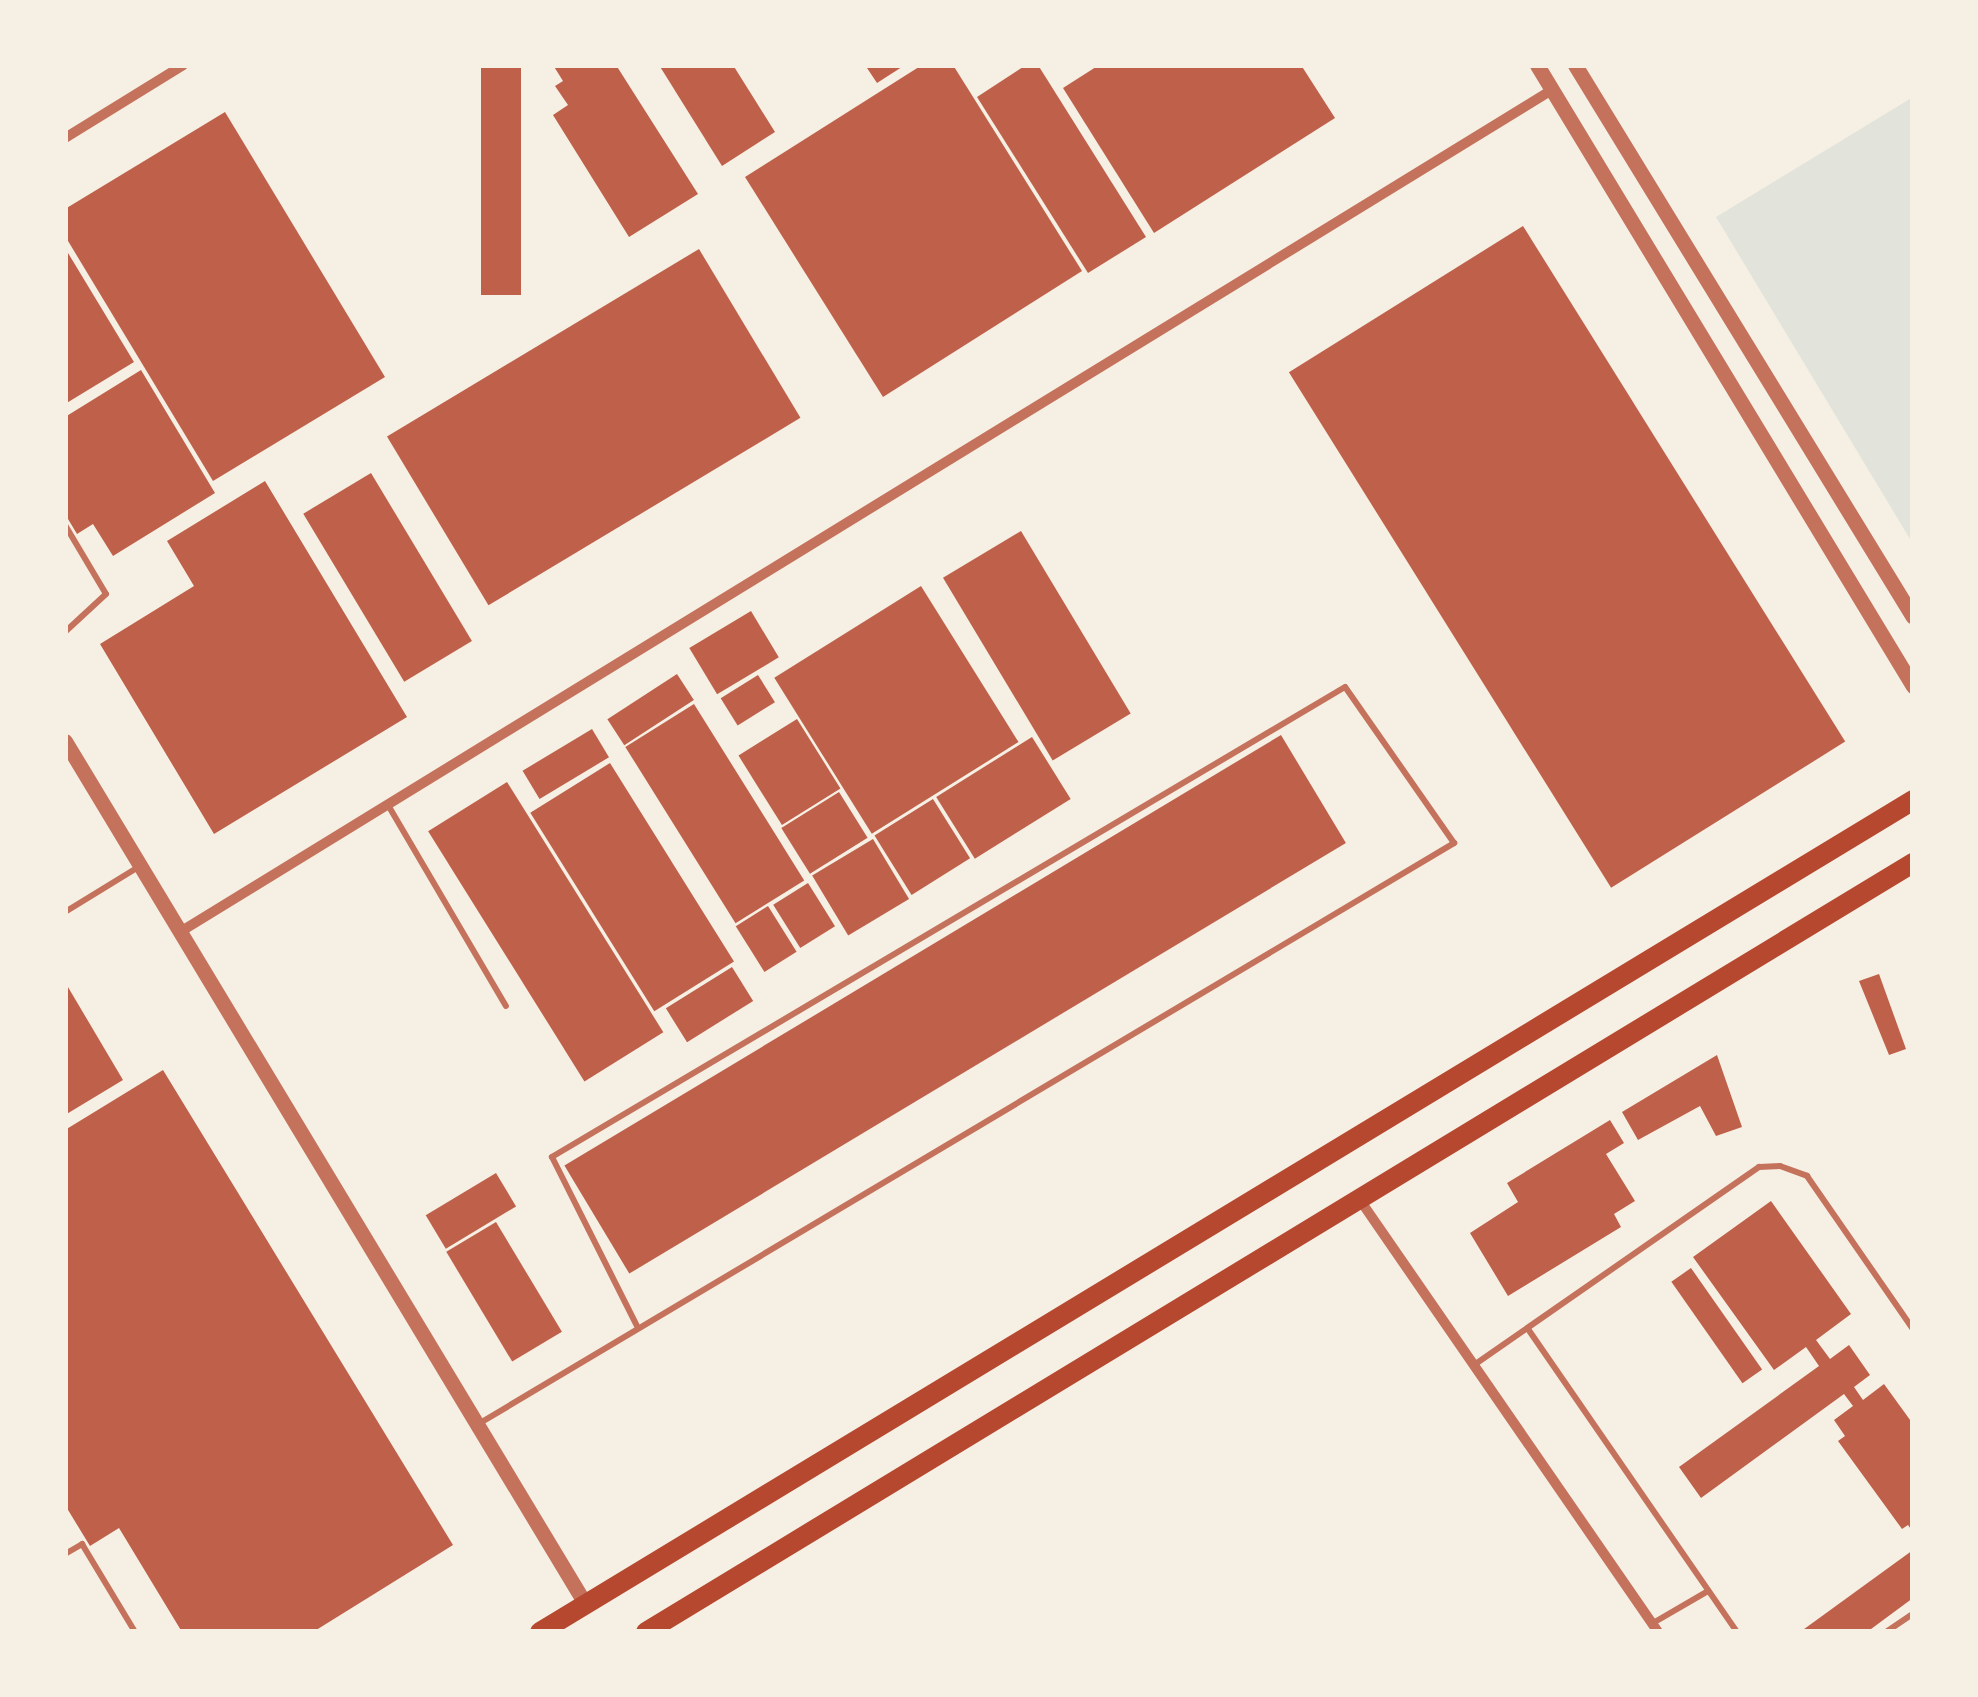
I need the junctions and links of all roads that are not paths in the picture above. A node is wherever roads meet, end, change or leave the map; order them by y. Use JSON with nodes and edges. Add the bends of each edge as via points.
{"nodes":[{"id":1,"x":184,"y":65,"type":"edge"},
{"id":2,"x":1537,"y":65,"type":"edge"},
{"id":3,"x":1578,"y":69,"type":"edge"},
{"id":4,"x":1552,"y":90,"type":"junction"},
{"id":5,"x":65,"y":138,"type":"edge"},
{"id":6,"x":65,"y":525,"type":"edge"},
{"id":7,"x":1913,"y":617,"type":"edge"},
{"id":8,"x":65,"y":632,"type":"edge"},
{"id":9,"x":1913,"y":686,"type":"edge"},
{"id":10,"x":65,"y":740,"type":"edge"},
{"id":11,"x":1913,"y":800,"type":"edge"},
{"id":12,"x":388,"y":804,"type":"junction"},
{"id":13,"x":1913,"y":863,"type":"edge"},
{"id":14,"x":140,"y":866,"type":"junction"},
{"id":15,"x":65,"y":912,"type":"edge"},
{"id":16,"x":180,"y":932,"type":"junction"},
{"id":17,"x":506,"y":1006,"type":"dead end"},
{"id":18,"x":1360,"y":1200,"type":"junction"},
{"id":19,"x":637,"y":1326,"type":"junction"},
{"id":20,"x":1913,"y":1328,"type":"edge"},
{"id":21,"x":1528,"y":1329,"type":"junction"},
{"id":22,"x":1474,"y":1365,"type":"junction"},
{"id":23,"x":477,"y":1424,"type":"junction"},
{"id":24,"x":65,"y":1554,"type":"edge"},
{"id":25,"x":1708,"y":1591,"type":"junction"},
{"id":26,"x":586,"y":1605,"type":"junction"},
{"id":27,"x":1913,"y":1614,"type":"edge"},
{"id":28,"x":1655,"y":1628,"type":"edge"},
{"id":29,"x":135,"y":1632,"type":"edge"},
{"id":30,"x":540,"y":1632,"type":"edge"},
{"id":31,"x":646,"y":1632,"type":"edge"},
{"id":32,"x":1737,"y":1632,"type":"edge"},
{"id":33,"x":1886,"y":1632,"type":"edge"}],
"edges":[{"from":1,"to":5,"type":"street"},
{"from":2,"to":4,"type":"street"},
{"from":3,"to":4,"type":"street"},
{"from":3,"to":7,"type":"street"},
{"from":4,"to":9,"type":"street"},
{"from":4,"to":12,"type":"street"},
{"from":6,"to":8,"type":"lane","via":[[106,594]]},
{"from":10,"to":14,"type":"street"},
{"from":11,"to":26,"type":"main road"},
{"from":12,"to":16,"type":"street"},
{"from":12,"to":17,"type":"lane"},
{"from":13,"to":18,"type":"main road"},
{"from":14,"to":15,"type":"lane"},
{"from":14,"to":16,"type":"street"},
{"from":16,"to":23,"type":"street"},
{"from":18,"to":22,"type":"street"},
{"from":18,"to":31,"type":"main road"},
{"from":19,"to":19,"type":"lane","via":[[552,1157],[1345,687],[1454,843]]},
{"from":19,"to":23,"type":"lane"},
{"from":20,"to":21,"type":"lane","via":[[1808,1176],[1780,1166],[1759,1167]]},
{"from":21,"to":22,"type":"lane"},
{"from":21,"to":25,"type":"lane"},
{"from":22,"to":28,"type":"street"},
{"from":23,"to":26,"type":"street"},
{"from":24,"to":29,"type":"lane","via":[[82,1544]]},
{"from":25,"to":28,"type":"lane"},
{"from":25,"to":32,"type":"lane"},
{"from":26,"to":30,"type":"main road"},
{"from":27,"to":33,"type":"lane"}]}
